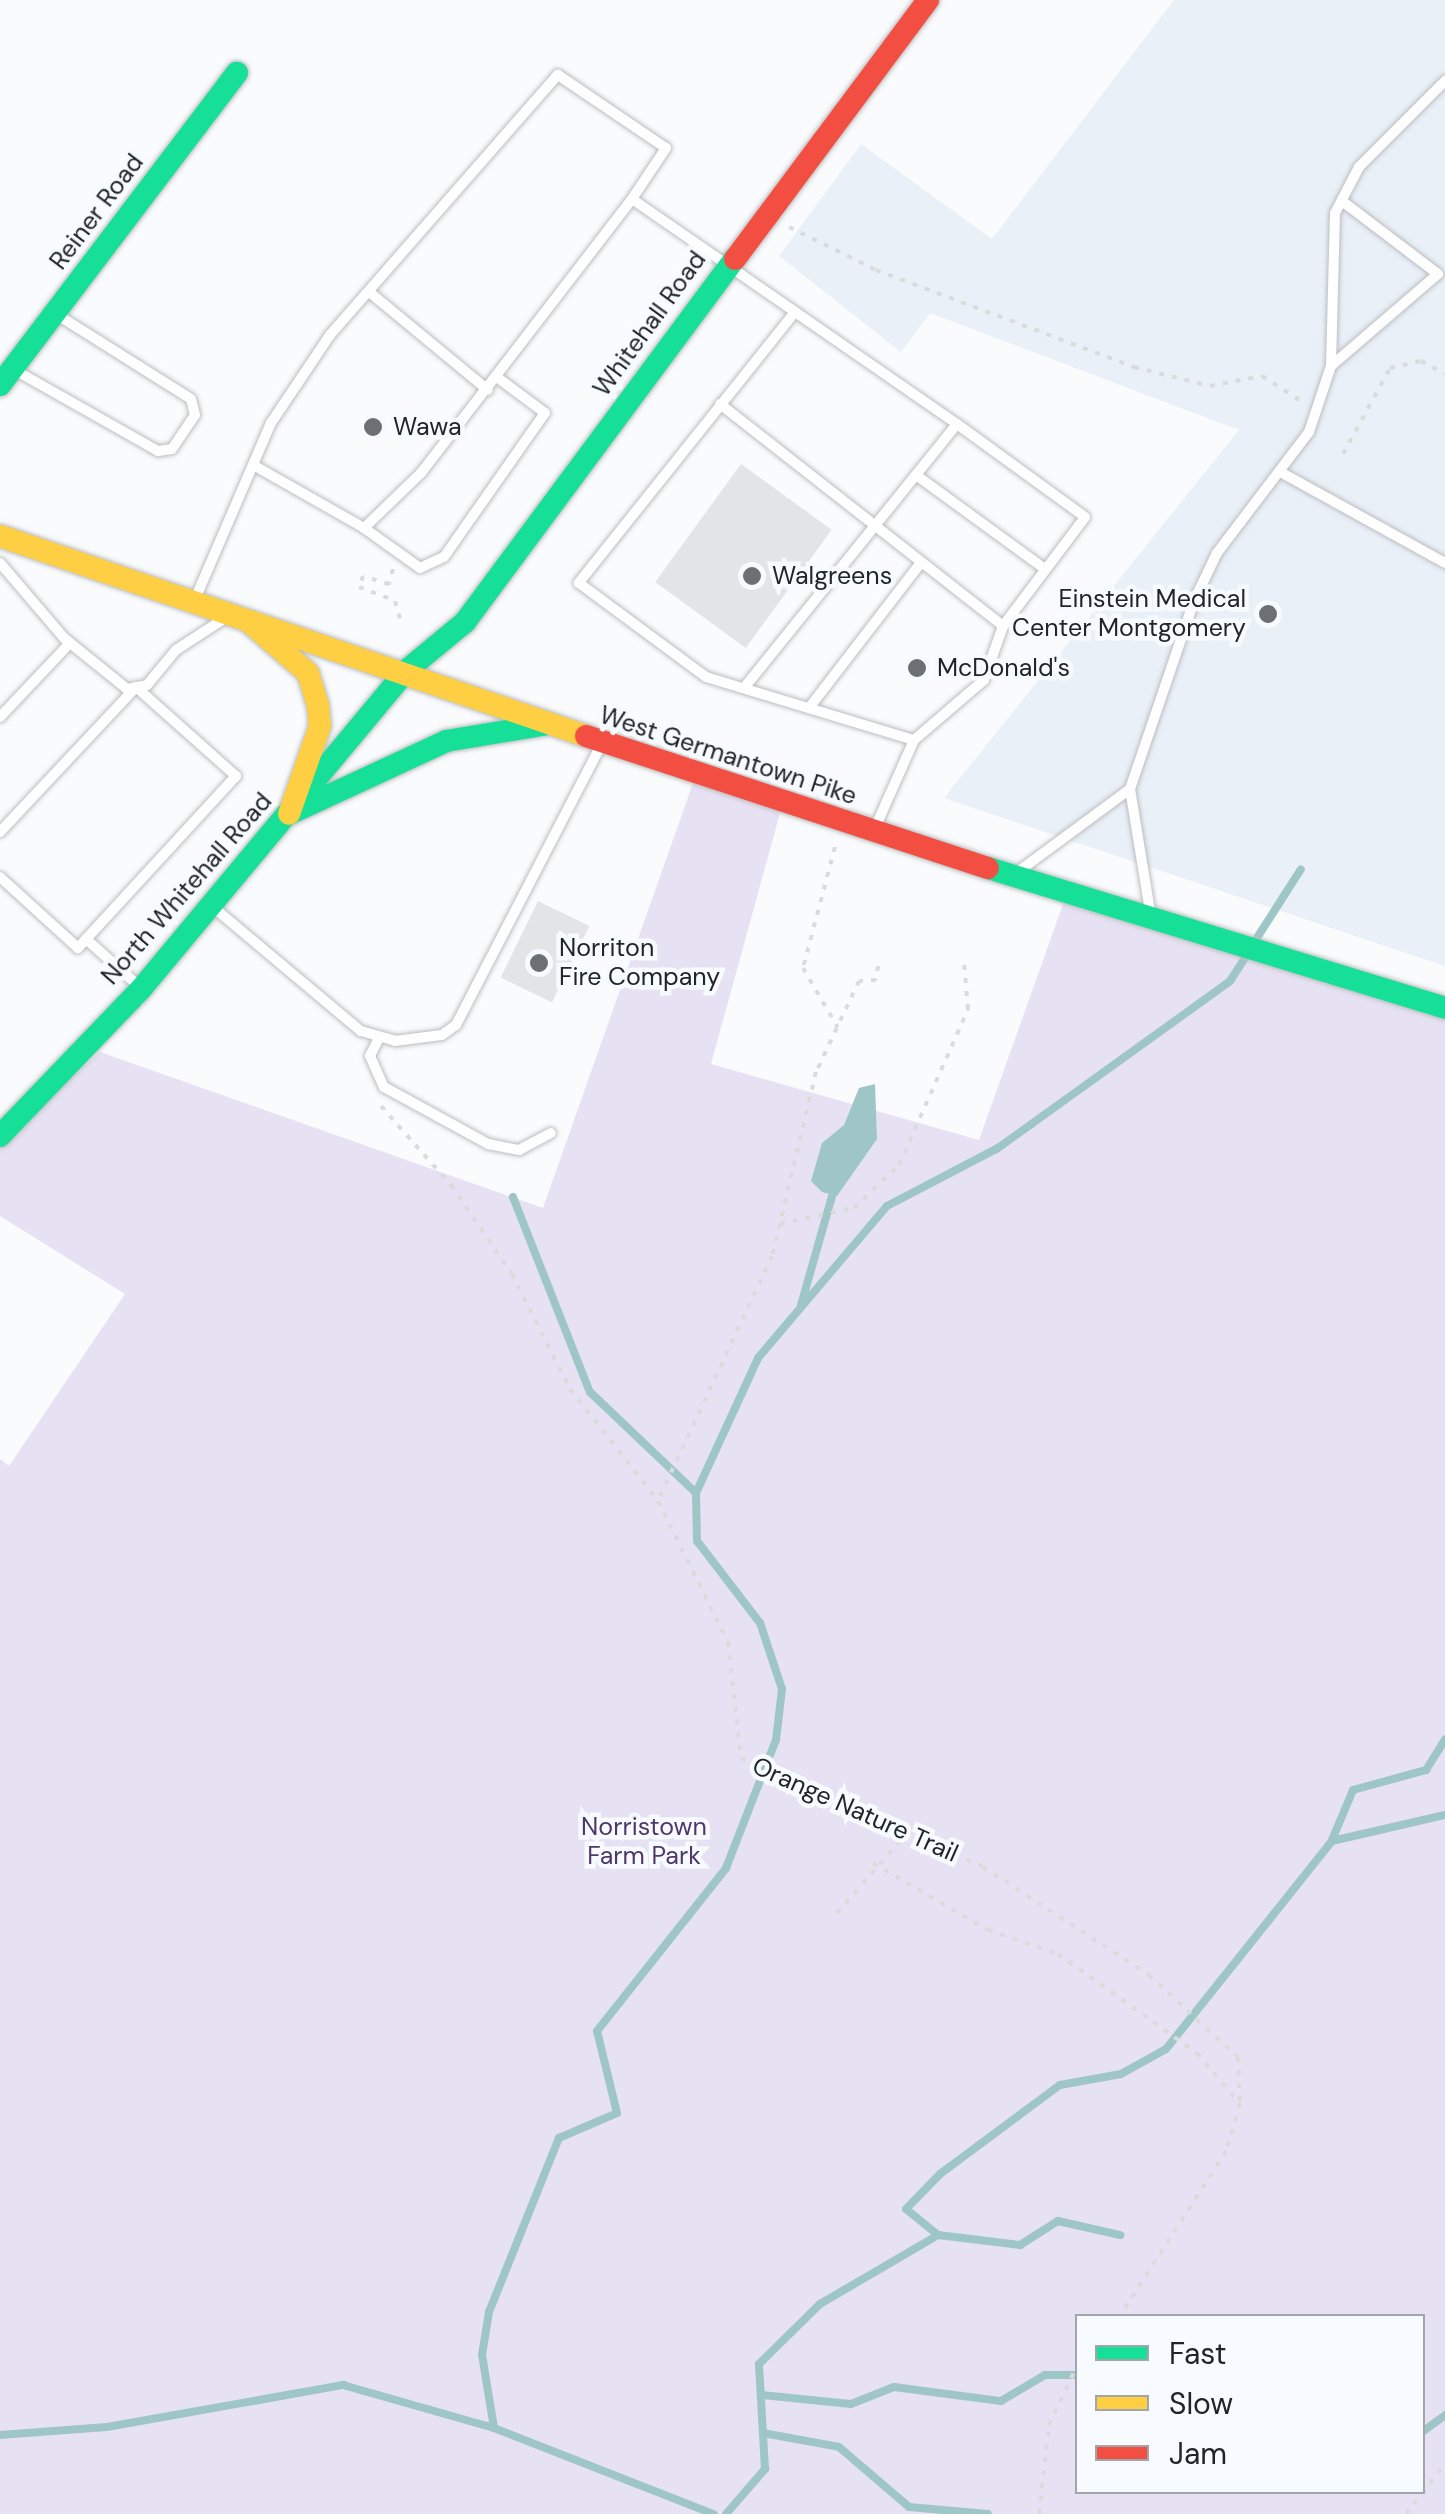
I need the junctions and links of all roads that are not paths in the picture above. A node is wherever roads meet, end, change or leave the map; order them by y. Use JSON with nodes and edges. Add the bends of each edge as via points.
{"nodes":[{"id":1,"x":928,"y":0,"type":"edge"},
{"id":2,"x":237,"y":73,"type":"dead end"},
{"id":3,"x":1445,"y":81,"type":"edge"},
{"id":4,"x":632,"y":200,"type":"junction"},
{"id":5,"x":1342,"y":201,"type":"junction"},
{"id":6,"x":730,"y":262,"type":"junction"},
{"id":7,"x":1441,"y":270,"type":"edge"},
{"id":8,"x":373,"y":294,"type":"junction"},
{"id":9,"x":794,"y":312,"type":"junction"},
{"id":10,"x":54,"y":314,"type":"junction"},
{"id":11,"x":1331,"y":366,"type":"junction"},
{"id":12,"x":6,"y":377,"type":"edge"},
{"id":13,"x":498,"y":378,"type":"junction"},
{"id":14,"x":488,"y":390,"type":"junction"},
{"id":15,"x":720,"y":404,"type":"junction"},
{"id":16,"x":957,"y":424,"type":"junction"},
{"id":17,"x":255,"y":466,"type":"junction"},
{"id":18,"x":1284,"y":474,"type":"junction"},
{"id":19,"x":916,"y":475,"type":"junction"},
{"id":20,"x":364,"y":528,"type":"junction"},
{"id":21,"x":871,"y":531,"type":"junction"},
{"id":22,"x":0,"y":536,"type":"edge"},
{"id":23,"x":0,"y":563,"type":"edge"},
{"id":24,"x":1445,"y":563,"type":"edge"},
{"id":25,"x":918,"y":565,"type":"junction"},
{"id":26,"x":1045,"y":569,"type":"junction"},
{"id":27,"x":196,"y":598,"type":"junction"},
{"id":28,"x":237,"y":611,"type":"junction"},
{"id":29,"x":1003,"y":626,"type":"junction"},
{"id":30,"x":70,"y":643,"type":"junction"},
{"id":31,"x":407,"y":670,"type":"junction"},
{"id":32,"x":136,"y":687,"type":"junction"},
{"id":33,"x":744,"y":688,"type":"junction"},
{"id":34,"x":809,"y":708,"type":"junction"},
{"id":35,"x":0,"y":718,"type":"edge"},
{"id":36,"x":546,"y":725,"type":"junction"},
{"id":37,"x":914,"y":740,"type":"junction"},
{"id":38,"x":602,"y":744,"type":"junction"},
{"id":39,"x":1130,"y":789,"type":"junction"},
{"id":40,"x":289,"y":814,"type":"junction"},
{"id":41,"x":0,"y":832,"type":"edge"},
{"id":42,"x":873,"y":833,"type":"junction"},
{"id":43,"x":1010,"y":876,"type":"junction"},
{"id":44,"x":0,"y":878,"type":"edge"},
{"id":45,"x":208,"y":903,"type":"junction"},
{"id":46,"x":1152,"y":917,"type":"junction"},
{"id":47,"x":86,"y":939,"type":"junction"},
{"id":48,"x":141,"y":988,"type":"junction"},
{"id":49,"x":1445,"y":1008,"type":"edge"},
{"id":50,"x":379,"y":1038,"type":"junction"},
{"id":51,"x":551,"y":1133,"type":"dead end"},
{"id":52,"x":0,"y":1136,"type":"edge"}],
"edges":[{"from":1,"to":6,"type":"main road","name":"Whitehall Road"},
{"from":2,"to":10,"type":"main road","name":"Reiner Road"},
{"from":3,"to":5,"type":"lane","via":[[1409,109]]},
{"from":4,"to":6,"type":"lane"},
{"from":4,"to":8,"type":"lane","via":[[666,148],[558,75]]},
{"from":4,"to":13,"type":"lane"},
{"from":5,"to":7,"type":"lane"},
{"from":5,"to":11,"type":"lane","via":[[1328,271]]},
{"from":6,"to":9,"type":"lane"},
{"from":6,"to":31,"type":"main road","name":"Whitehall Road","via":[[464,622]]},
{"from":7,"to":11,"type":"lane"},
{"from":8,"to":14,"type":"lane"},
{"from":8,"to":17,"type":"lane","via":[[330,335],[271,422]]},
{"from":9,"to":15,"type":"lane"},
{"from":9,"to":16,"type":"lane"},
{"from":10,"to":12,"type":"main road","name":"Reiner Road"},
{"from":10,"to":12,"type":"lane","via":[[191,399],[195,415],[172,448],[158,452]]},
{"from":11,"to":18,"type":"lane"},
{"from":13,"to":14,"type":"lane"},
{"from":13,"to":20,"type":"lane","via":[[544,413],[444,557],[420,568]]},
{"from":14,"to":20,"type":"lane"},
{"from":15,"to":21,"type":"lane"},
{"from":15,"to":33,"type":"lane","via":[[579,583],[706,677]]},
{"from":16,"to":19,"type":"lane"},
{"from":16,"to":26,"type":"lane","via":[[1085,517]]},
{"from":17,"to":20,"type":"lane"},
{"from":17,"to":27,"type":"lane","via":[[225,514]]},
{"from":18,"to":24,"type":"lane"},
{"from":18,"to":39,"type":"lane","via":[[1218,553]]},
{"from":19,"to":21,"type":"lane"},
{"from":19,"to":26,"type":"lane"},
{"from":21,"to":25,"type":"lane"},
{"from":21,"to":33,"type":"lane"},
{"from":22,"to":27,"type":"main road","name":"West Germantown Pike"},
{"from":23,"to":30,"type":"lane"},
{"from":25,"to":29,"type":"lane"},
{"from":25,"to":34,"type":"lane"},
{"from":26,"to":29,"type":"lane"},
{"from":27,"to":28,"type":"main road","name":"West Germantown Pike"},
{"from":28,"to":31,"type":"main road","name":"West Germantown Pike"},
{"from":28,"to":32,"type":"lane"},
{"from":28,"to":40,"type":"main road","via":[[308,673],[318,704],[320,726]]},
{"from":29,"to":37,"type":"lane","via":[[984,680]]},
{"from":30,"to":32,"type":"lane"},
{"from":30,"to":35,"type":"lane"},
{"from":31,"to":36,"type":"main road","name":"West Germantown Pike"},
{"from":31,"to":40,"type":"main road","name":"North Whitehall Road"},
{"from":32,"to":41,"type":"lane"},
{"from":32,"to":47,"type":"lane","via":[[236,776]]},
{"from":33,"to":34,"type":"lane"},
{"from":34,"to":37,"type":"lane"},
{"from":36,"to":38,"type":"main road","name":"West Germantown Pike"},
{"from":36,"to":40,"type":"main road","via":[[431,746]]},
{"from":37,"to":42,"type":"lane"},
{"from":38,"to":42,"type":"main road","name":"West Germantown Pike"},
{"from":38,"to":50,"type":"lane","via":[[456,1025],[426,1040]]},
{"from":39,"to":43,"type":"lane"},
{"from":39,"to":46,"type":"lane"},
{"from":40,"to":45,"type":"main road","name":"North Whitehall Road"},
{"from":42,"to":43,"type":"main road","name":"West Germantown Pike"},
{"from":43,"to":46,"type":"main road","name":"West Germantown Pike"},
{"from":44,"to":47,"type":"lane","via":[[78,948]]},
{"from":45,"to":48,"type":"main road","name":"North Whitehall Road"},
{"from":45,"to":50,"type":"lane"},
{"from":46,"to":49,"type":"main road","name":"West Germantown Pike"},
{"from":47,"to":48,"type":"lane"},
{"from":48,"to":52,"type":"main road","name":"North Whitehall Road"},
{"from":50,"to":51,"type":"lane","via":[[370,1056],[384,1087],[488,1144],[519,1150]]}]}
